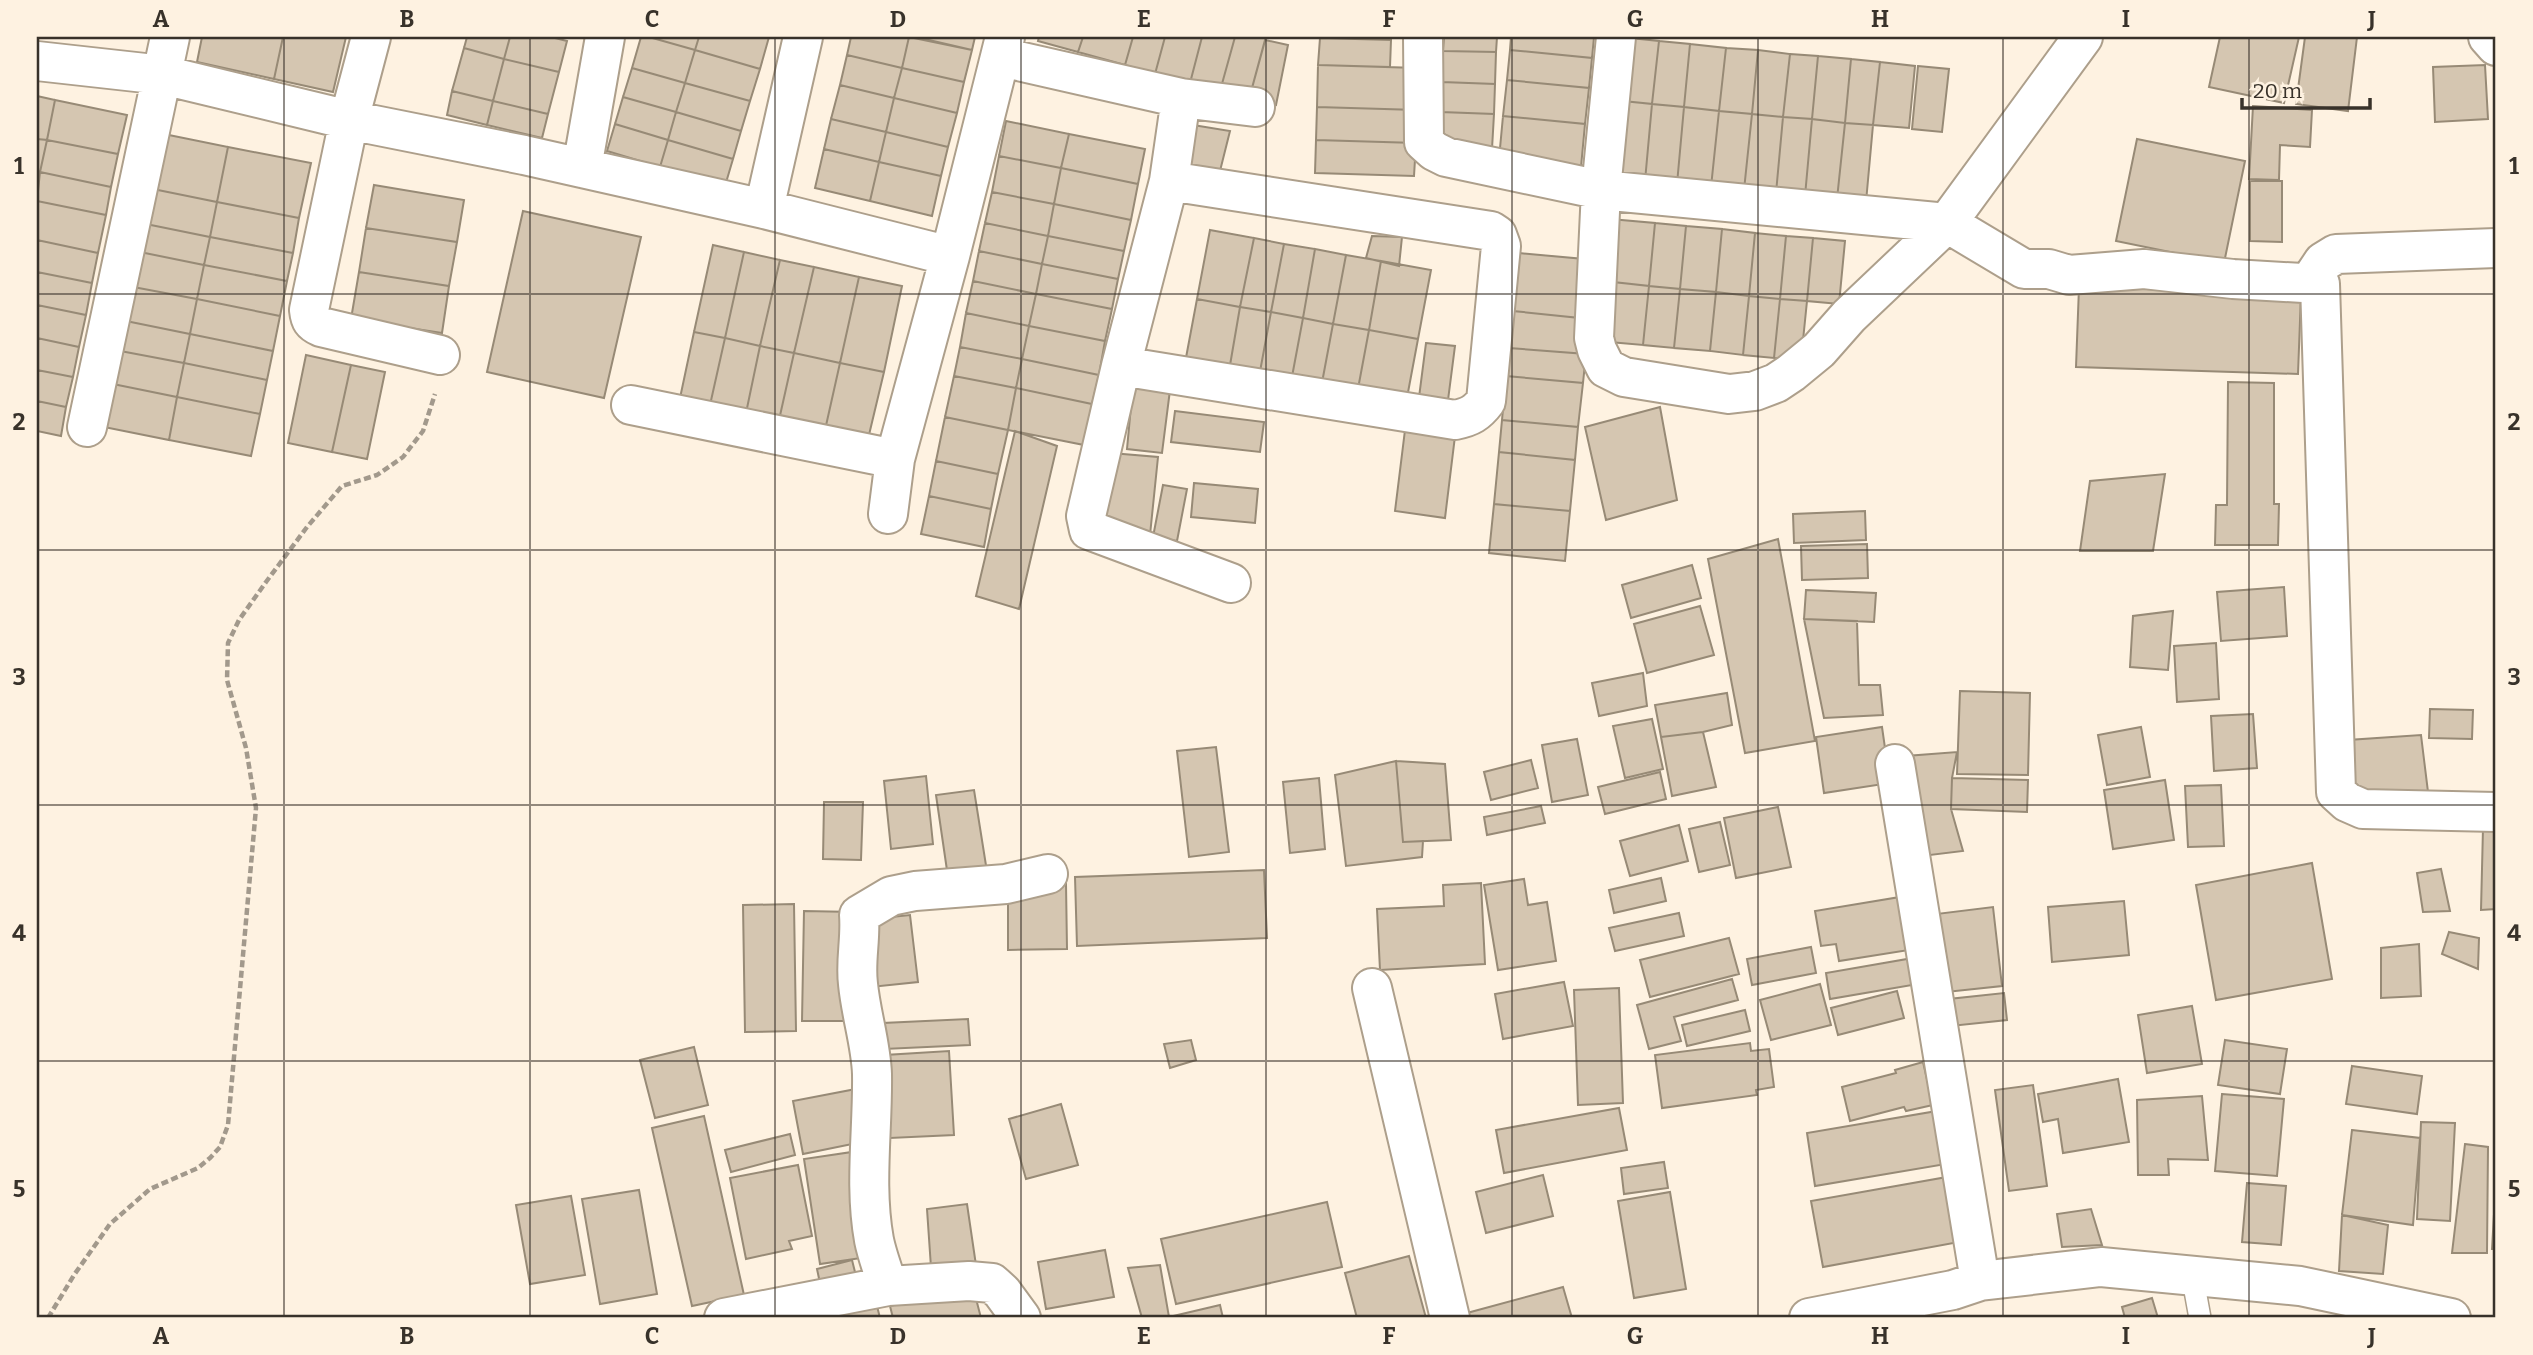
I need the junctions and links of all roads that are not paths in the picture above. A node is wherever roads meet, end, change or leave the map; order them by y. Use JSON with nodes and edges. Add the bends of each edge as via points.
{"nodes":[{"id":1,"x":170,"y":37,"type":"edge"},
{"id":2,"x":370,"y":37,"type":"edge"},
{"id":3,"x":606,"y":37,"type":"edge"},
{"id":4,"x":803,"y":37,"type":"edge"},
{"id":5,"x":1423,"y":37,"type":"edge"},
{"id":6,"x":1616,"y":37,"type":"edge"},
{"id":7,"x":2083,"y":37,"type":"edge"},
{"id":8,"x":2488,"y":37,"type":"edge"},
{"id":9,"x":2496,"y":46,"type":"edge"},
{"id":10,"x":1003,"y":47,"type":"edge"},
{"id":11,"x":37,"y":61,"type":"edge"},
{"id":12,"x":163,"y":75,"type":"junction"},
{"id":13,"x":1181,"y":98,"type":"junction"},
{"id":14,"x":1255,"y":107,"type":"dead end"},
{"id":15,"x":349,"y":120,"type":"junction"},
{"id":16,"x":582,"y":168,"type":"junction"},
{"id":17,"x":1169,"y":181,"type":"junction"},
{"id":18,"x":1601,"y":190,"type":"junction"},
{"id":19,"x":764,"y":209,"type":"junction"},
{"id":20,"x":1947,"y":223,"type":"junction"},
{"id":21,"x":2496,"y":248,"type":"edge"},
{"id":22,"x":950,"y":256,"type":"junction"},
{"id":23,"x":2320,"y":285,"type":"junction"},
{"id":24,"x":440,"y":355,"type":"road end"},
{"id":25,"x":1121,"y":366,"type":"junction"},
{"id":26,"x":631,"y":405,"type":"dead end"},
{"id":27,"x":87,"y":427,"type":"dead end"},
{"id":28,"x":895,"y":459,"type":"junction"},
{"id":29,"x":888,"y":514,"type":"dead end"},
{"id":30,"x":1231,"y":583,"type":"dead end"},
{"id":31,"x":1895,"y":764,"type":"dead end"},
{"id":32,"x":2496,"y":812,"type":"edge"},
{"id":33,"x":1048,"y":874,"type":"dead end"},
{"id":34,"x":1372,"y":988,"type":"dead end"},
{"id":35,"x":2192,"y":1274,"type":"junction"},
{"id":36,"x":888,"y":1286,"type":"junction"},
{"id":37,"x":1964,"y":1297,"type":"edge"},
{"id":38,"x":724,"y":1318,"type":"edge"},
{"id":39,"x":1021,"y":1318,"type":"edge"},
{"id":40,"x":1450,"y":1318,"type":"edge"},
{"id":41,"x":1809,"y":1318,"type":"edge"},
{"id":42,"x":2200,"y":1318,"type":"edge"},
{"id":43,"x":2451,"y":1318,"type":"edge"}],
"edges":[{"from":1,"to":12,"type":"street"},
{"from":2,"to":15,"type":"street"},
{"from":3,"to":16,"type":"street"},
{"from":4,"to":19,"type":"street"},
{"from":5,"to":18,"type":"street","via":[[1422,127],[1424,142],[1434,151]]},
{"from":6,"to":18,"type":"street"},
{"from":7,"to":20,"type":"street"},
{"from":8,"to":9,"type":"street"},
{"from":10,"to":13,"type":"street"},
{"from":10,"to":22,"type":"street"},
{"from":11,"to":12,"type":"street"},
{"from":12,"to":15,"type":"street"},
{"from":12,"to":27,"type":"street"},
{"from":13,"to":14,"type":"street"},
{"from":13,"to":17,"type":"street"},
{"from":15,"to":16,"type":"street"},
{"from":15,"to":24,"type":"street","via":[[310,318],[321,327]]},
{"from":16,"to":19,"type":"street"},
{"from":17,"to":25,"type":"street"},
{"from":17,"to":25,"type":"street","via":[[1491,230],[1502,246],[1486,401],[1478,412],[1455,420]]},
{"from":18,"to":20,"type":"street"},
{"from":18,"to":20,"type":"street","via":[[1594,338],[1606,368],[1625,377],[1729,394],[1755,391],[1791,373]]},
{"from":19,"to":22,"type":"street"},
{"from":20,"to":23,"type":"street","via":[[2024,269],[2069,275],[2144,270]]},
{"from":21,"to":23,"type":"street","via":[[2336,254],[2317,269]]},
{"from":22,"to":28,"type":"street"},
{"from":23,"to":32,"type":"street","via":[[2336,792],[2364,809]]},
{"from":25,"to":30,"type":"street","via":[[1086,516],[1089,530]]},
{"from":26,"to":28,"type":"street"},
{"from":28,"to":29,"type":"street"},
{"from":31,"to":37,"type":"street"},
{"from":33,"to":36,"type":"street","via":[[1006,884],[891,896],[859,915],[858,986],[872,1073],[871,1206],[874,1240]]},
{"from":34,"to":40,"type":"street"},
{"from":35,"to":37,"type":"street","via":[[2101,1267]]},
{"from":35,"to":42,"type":"lane"},
{"from":35,"to":43,"type":"street","via":[[2300,1286]]},
{"from":36,"to":38,"type":"street"},
{"from":36,"to":39,"type":"street","via":[[992,1283]]},
{"from":37,"to":41,"type":"street"}]}
